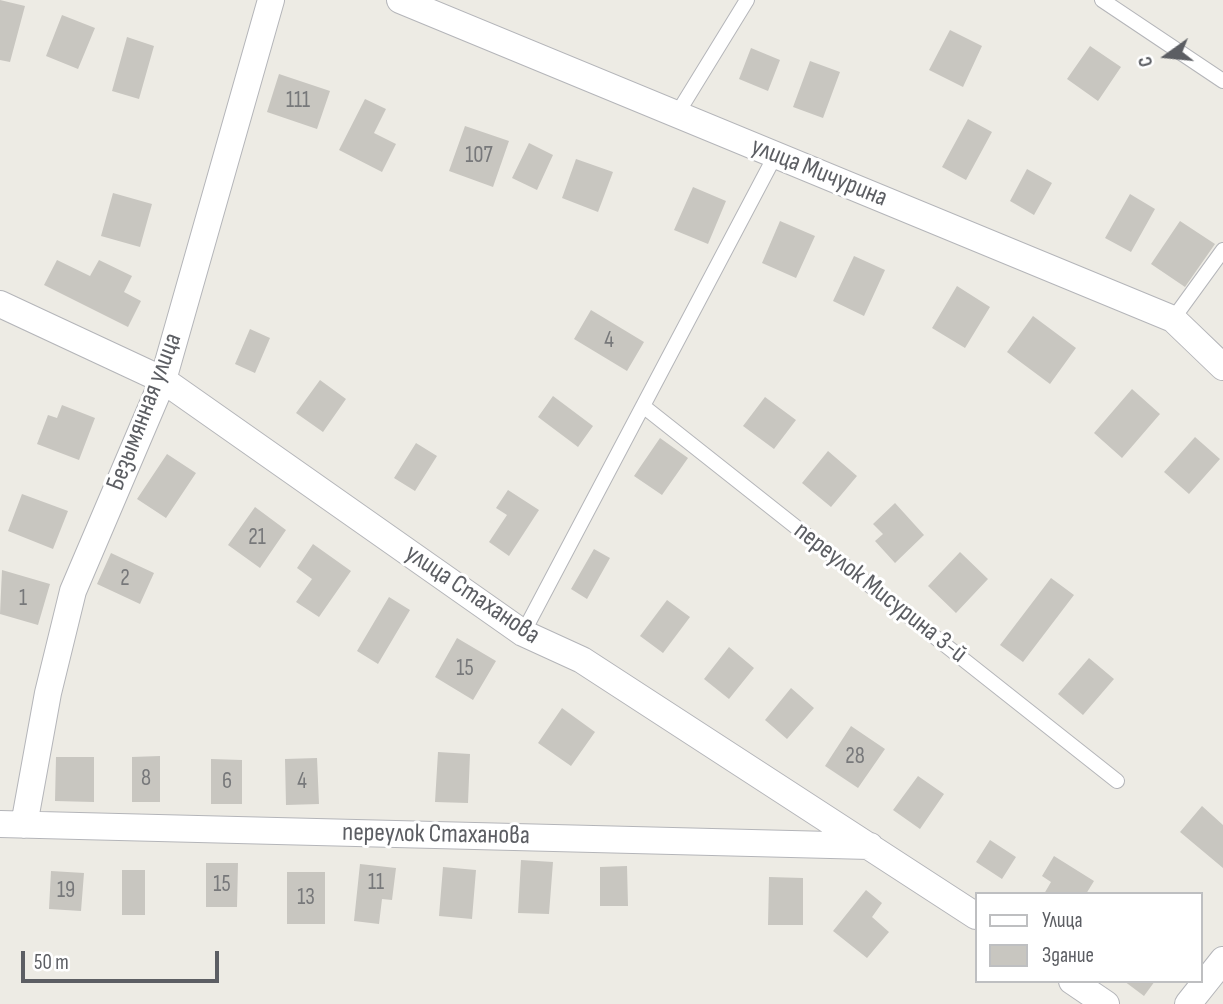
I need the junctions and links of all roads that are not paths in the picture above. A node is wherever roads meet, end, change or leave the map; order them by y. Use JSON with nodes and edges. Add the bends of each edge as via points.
{"nodes":[{"id":1,"x":271,"y":0,"type":"edge"},
{"id":2,"x":400,"y":0,"type":"edge"},
{"id":3,"x":747,"y":0,"type":"edge"},
{"id":4,"x":1102,"y":0,"type":"edge"},
{"id":5,"x":1223,"y":81,"type":"edge"},
{"id":6,"x":677,"y":114,"type":"junction"},
{"id":7,"x":775,"y":156,"type":"junction"},
{"id":8,"x":1223,"y":250,"type":"edge"},
{"id":9,"x":0,"y":304,"type":"edge"},
{"id":10,"x":1173,"y":318,"type":"junction"},
{"id":11,"x":1223,"y":367,"type":"edge"},
{"id":12,"x":163,"y":380,"type":"junction"},
{"id":13,"x":643,"y":405,"type":"junction"},
{"id":14,"x":523,"y":633,"type":"junction"},
{"id":15,"x":1117,"y":781,"type":"dead end"},
{"id":16,"x":12,"y":824,"type":"edge"},
{"id":17,"x":872,"y":846,"type":"junction"},
{"id":18,"x":974,"y":915,"type":"edge"},
{"id":19,"x":1223,"y":960,"type":"edge"},
{"id":20,"x":1075,"y":983,"type":"edge"},
{"id":21,"x":1106,"y":1004,"type":"edge"},
{"id":22,"x":1188,"y":1004,"type":"edge"}],
"edges":[{"from":1,"to":12,"type":"street","name":"Безымянная улица"},
{"from":2,"to":6,"type":"street","name":"улица Мичурина"},
{"from":3,"to":6,"type":"lane"},
{"from":4,"to":5,"type":"lane"},
{"from":6,"to":7,"type":"street","name":"улица Мичурина"},
{"from":7,"to":10,"type":"street","name":"улица Мичурина"},
{"from":7,"to":13,"type":"lane"},
{"from":8,"to":10,"type":"lane"},
{"from":9,"to":12,"type":"street","name":"улица Стаханова"},
{"from":10,"to":11,"type":"street","name":"улица Мичурина"},
{"from":12,"to":14,"type":"street","name":"улица Стаханова"},
{"from":12,"to":16,"type":"street","name":"Безымянная улица","via":[[73,591]]},
{"from":13,"to":14,"type":"lane"},
{"from":13,"to":15,"type":"lane","name":"переулок Мисурина 3-й"},
{"from":14,"to":17,"type":"street","name":"улица Стаханова","via":[[582,660]]},
{"from":16,"to":17,"type":"street","name":"переулок Стаханова"},
{"from":17,"to":18,"type":"street","name":"улица Стаханова"},
{"from":19,"to":22,"type":"street"},
{"from":20,"to":21,"type":"street"}]}
